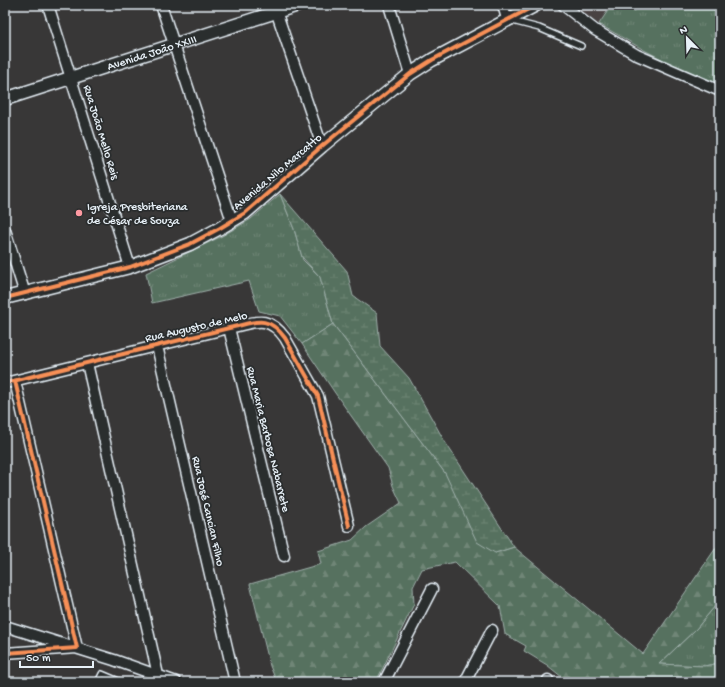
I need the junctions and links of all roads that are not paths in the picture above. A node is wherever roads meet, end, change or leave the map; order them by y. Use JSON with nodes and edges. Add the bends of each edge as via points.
{"nodes":[{"id":1,"x":48,"y":5,"type":"edge"},
{"id":2,"x":161,"y":5,"type":"edge"},
{"id":3,"x":298,"y":5,"type":"edge"},
{"id":4,"x":388,"y":5,"type":"edge"},
{"id":5,"x":502,"y":5,"type":"edge"},
{"id":6,"x":536,"y":5,"type":"edge"},
{"id":7,"x":562,"y":5,"type":"edge"},
{"id":8,"x":275,"y":9,"type":"edge"},
{"id":9,"x":507,"y":19,"type":"junction"},
{"id":10,"x":173,"y":45,"type":"junction"},
{"id":11,"x":581,"y":46,"type":"dead end"},
{"id":12,"x":410,"y":74,"type":"junction"},
{"id":13,"x":71,"y":78,"type":"junction"},
{"id":14,"x":720,"y":91,"type":"edge"},
{"id":15,"x":5,"y":99,"type":"edge"},
{"id":16,"x":322,"y":146,"type":"junction"},
{"id":17,"x":232,"y":221,"type":"junction"},
{"id":18,"x":5,"y":230,"type":"edge"},
{"id":19,"x":130,"y":267,"type":"junction"},
{"id":20,"x":25,"y":294,"type":"junction"},
{"id":21,"x":5,"y":298,"type":"edge"},
{"id":22,"x":228,"y":328,"type":"junction"},
{"id":23,"x":157,"y":346,"type":"junction"},
{"id":24,"x":87,"y":363,"type":"junction"},
{"id":25,"x":10,"y":382,"type":"edge"},
{"id":26,"x":349,"y":526,"type":"dead end"},
{"id":27,"x":284,"y":556,"type":"dead end"},
{"id":28,"x":432,"y":589,"type":"dead end"},
{"id":29,"x":5,"y":626,"type":"edge"},
{"id":30,"x":492,"y":630,"type":"dead end"},
{"id":31,"x":77,"y":648,"type":"junction"},
{"id":32,"x":5,"y":653,"type":"edge"},
{"id":33,"x":158,"y":675,"type":"junction"},
{"id":34,"x":98,"y":682,"type":"edge"},
{"id":35,"x":121,"y":682,"type":"edge"},
{"id":36,"x":176,"y":682,"type":"edge"},
{"id":37,"x":235,"y":682,"type":"edge"},
{"id":38,"x":384,"y":682,"type":"edge"},
{"id":39,"x":465,"y":682,"type":"edge"}],
"edges":[{"from":1,"to":13,"type":"street","name":"Rua João Mello Reis"},
{"from":2,"to":10,"type":"street"},
{"from":3,"to":8,"type":"street","name":"Avenida João XXIII"},
{"from":4,"to":12,"type":"street"},
{"from":5,"to":9,"type":"street"},
{"from":6,"to":9,"type":"street","name":"Avenida Nilo Marcatto"},
{"from":7,"to":14,"type":"street","via":[[595,30],[637,55]]},
{"from":8,"to":10,"type":"street","name":"Avenida João XXIII"},
{"from":8,"to":16,"type":"street"},
{"from":9,"to":11,"type":"lane","via":[[539,28]]},
{"from":9,"to":12,"type":"street","name":"Avenida Nilo Marcatto"},
{"from":10,"to":13,"type":"street","name":"Avenida João XXIII"},
{"from":10,"to":17,"type":"street"},
{"from":12,"to":16,"type":"street","name":"Avenida Nilo Marcatto"},
{"from":13,"to":15,"type":"street","name":"Avenida João XXIII"},
{"from":13,"to":19,"type":"street","name":"Rua João Mello Reis"},
{"from":16,"to":17,"type":"street","name":"Avenida Nilo Marcatto","via":[[245,213]]},
{"from":17,"to":19,"type":"street","name":"Avenida Nilo Marcatto","via":[[190,244]]},
{"from":18,"to":20,"type":"street"},
{"from":19,"to":20,"type":"street","name":"Avenida Nilo Marcatto"},
{"from":20,"to":21,"type":"street","name":"Avenida Nilo Marcatto"},
{"from":22,"to":23,"type":"street","name":"Rua Augusto de Melo"},
{"from":22,"to":26,"type":"street","name":"Rua Augusto de Melo","via":[[268,322],[285,338],[318,396]]},
{"from":22,"to":27,"type":"street","name":"Rua Maria Barbosa Nabarrete"},
{"from":23,"to":24,"type":"street","name":"Rua Augusto de Melo"},
{"from":23,"to":37,"type":"street","name":"Rua José Cancian Filho"},
{"from":24,"to":25,"type":"street","name":"Rua Augusto de Melo"},
{"from":24,"to":33,"type":"street"},
{"from":25,"to":31,"type":"street"},
{"from":28,"to":38,"type":"street"},
{"from":29,"to":31,"type":"street"},
{"from":30,"to":39,"type":"street"},
{"from":31,"to":32,"type":"street"},
{"from":31,"to":33,"type":"street"},
{"from":33,"to":36,"type":"street"},
{"from":34,"to":35,"type":"lane","via":[[102,674]]}]}
